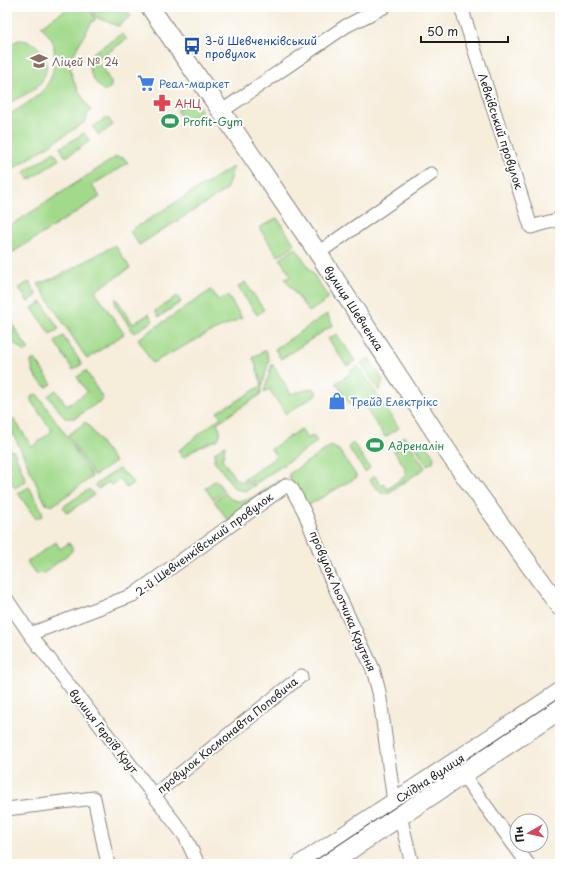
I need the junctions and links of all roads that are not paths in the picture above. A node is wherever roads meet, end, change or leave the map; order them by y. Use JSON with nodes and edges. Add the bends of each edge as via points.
{"nodes":[{"id":1,"x":150,"y":7,"type":"edge"},
{"id":2,"x":384,"y":7,"type":"edge"},
{"id":3,"x":461,"y":7,"type":"edge"},
{"id":4,"x":222,"y":112,"type":"junction"},
{"id":5,"x":431,"y":174,"type":"dead end"},
{"id":6,"x":560,"y":218,"type":"edge"},
{"id":7,"x":318,"y":253,"type":"junction"},
{"id":8,"x":287,"y":485,"type":"joint"},
{"id":9,"x":7,"y":600,"type":"edge"},
{"id":10,"x":560,"y":607,"type":"edge"},
{"id":11,"x":30,"y":634,"type":"junction"},
{"id":12,"x":300,"y":676,"type":"dead end"},
{"id":13,"x":560,"y":692,"type":"edge"},
{"id":14,"x":560,"y":710,"type":"edge"},
{"id":15,"x":458,"y":769,"type":"junction"},
{"id":16,"x":154,"y":795,"type":"junction"},
{"id":17,"x":7,"y":809,"type":"edge"},
{"id":18,"x":397,"y":809,"type":"junction"},
{"id":19,"x":108,"y":864,"type":"edge"},
{"id":20,"x":198,"y":864,"type":"edge"},
{"id":21,"x":301,"y":864,"type":"edge"},
{"id":22,"x":329,"y":864,"type":"edge"},
{"id":23,"x":412,"y":864,"type":"edge"},
{"id":24,"x":528,"y":864,"type":"edge"}],
"edges":[{"from":1,"to":4,"type":"street","name":"вулиця Шевченка"},
{"from":2,"to":4,"type":"street","via":[[346,26]]},
{"from":3,"to":6,"type":"street","name":"Левківський провулок","via":[[531,227]]},
{"from":4,"to":7,"type":"street","name":"вулиця Шевченка"},
{"from":5,"to":7,"type":"street"},
{"from":7,"to":10,"type":"street","name":"вулиця Шевченка","via":[[452,458]]},
{"from":8,"to":11,"type":"street","name":"2-й Шевченківський провулок","via":[[134,596]]},
{"from":8,"to":18,"type":"street","name":"провулок Льотчика Крутеня","via":[[292,489],[305,513],[329,575],[373,669],[379,692]]},
{"from":9,"to":11,"type":"street","name":"вулиця Героїв Крут"},
{"from":11,"to":16,"type":"street","name":"вулиця Героїв Крут"},
{"from":12,"to":16,"type":"street","name":"провулок Космонавта Поповича"},
{"from":13,"to":15,"type":"street","name":"Східна вулиця"},
{"from":14,"to":15,"type":"street","name":"Східна вулиця"},
{"from":15,"to":18,"type":"street","name":"Східна вулиця"},
{"from":15,"to":24,"type":"street"},
{"from":16,"to":20,"type":"street","name":"вулиця Героїв Крут","via":[[185,836]]},
{"from":17,"to":19,"type":"street","via":[[94,798]]},
{"from":18,"to":21,"type":"street","name":"Східна вулиця"},
{"from":18,"to":22,"type":"street","name":"Східна вулиця"},
{"from":18,"to":23,"type":"street","name":"провулок Льотчика Крутеня"}]}
